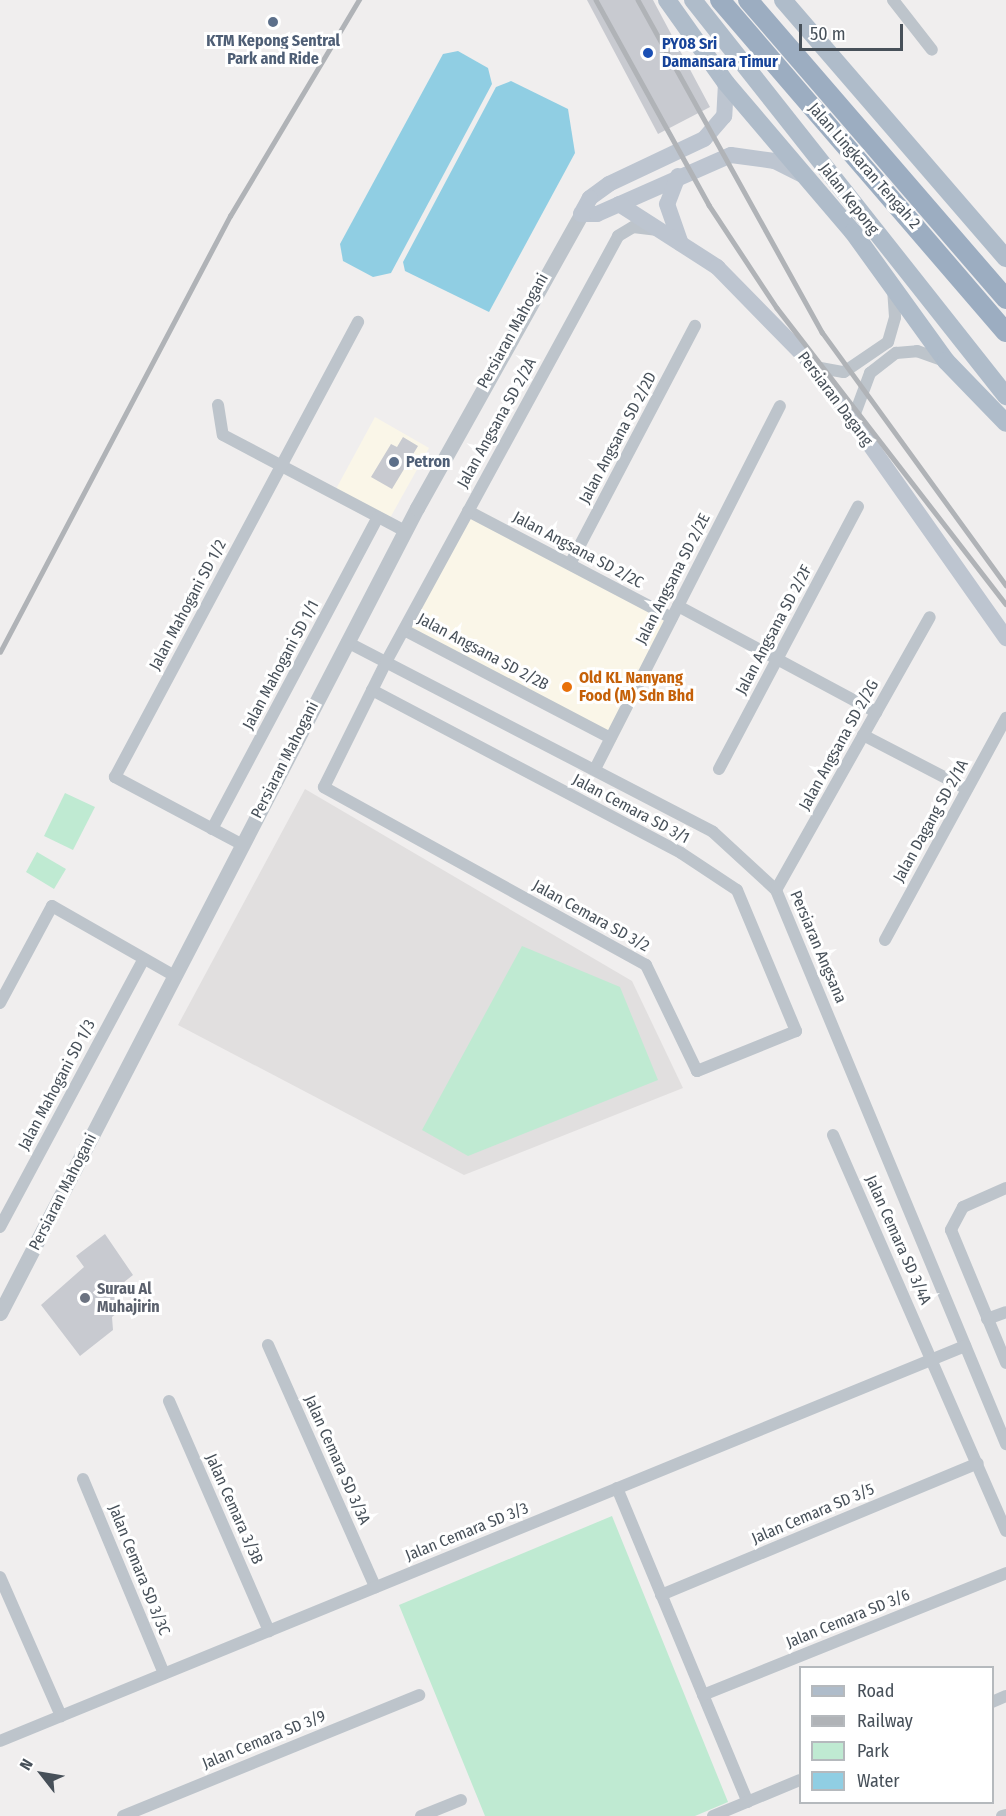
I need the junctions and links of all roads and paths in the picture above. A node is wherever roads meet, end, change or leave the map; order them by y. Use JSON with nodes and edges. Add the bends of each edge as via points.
{"nodes":[{"id":1,"x":667,"y":0,"type":"edge"},
{"id":2,"x":693,"y":0,"type":"edge"},
{"id":3,"x":720,"y":0,"type":"edge"},
{"id":4,"x":748,"y":0,"type":"edge"},
{"id":5,"x":783,"y":0,"type":"edge"},
{"id":6,"x":893,"y":0,"type":"edge"},
{"id":7,"x":706,"y":8,"type":"edge"},
{"id":8,"x":932,"y":50,"type":"dead end"},
{"id":9,"x":726,"y":83,"type":"junction"},
{"id":10,"x":801,"y":174,"type":"junction"},
{"id":11,"x":678,"y":176,"type":"junction"},
{"id":12,"x":619,"y":204,"type":"junction"},
{"id":13,"x":581,"y":214,"type":"junction"},
{"id":14,"x":657,"y":230,"type":"junction"},
{"id":15,"x":681,"y":245,"type":"junction"},
{"id":16,"x":1006,"y":258,"type":"edge"},
{"id":17,"x":893,"y":288,"type":"junction"},
{"id":18,"x":1006,"y":299,"type":"edge"},
{"id":19,"x":358,"y":322,"type":"dead end"},
{"id":20,"x":695,"y":326,"type":"dead end"},
{"id":21,"x":1006,"y":332,"type":"edge"},
{"id":22,"x":945,"y":361,"type":"junction"},
{"id":23,"x":815,"y":367,"type":"junction"},
{"id":24,"x":1006,"y":396,"type":"edge"},
{"id":25,"x":218,"y":405,"type":"dead end"},
{"id":26,"x":780,"y":406,"type":"dead end"},
{"id":27,"x":853,"y":419,"type":"junction"},
{"id":28,"x":1006,"y":423,"type":"edge"},
{"id":29,"x":281,"y":466,"type":"junction"},
{"id":30,"x":858,"y":507,"type":"dead end"},
{"id":31,"x":468,"y":511,"type":"junction"},
{"id":32,"x":378,"y":517,"type":"junction"},
{"id":33,"x":405,"y":531,"type":"junction"},
{"id":34,"x":570,"y":564,"type":"junction"},
{"id":35,"x":678,"y":606,"type":"junction"},
{"id":36,"x":930,"y":617,"type":"dead end"},
{"id":37,"x":672,"y":618,"type":"junction"},
{"id":38,"x":404,"y":630,"type":"junction"},
{"id":39,"x":1006,"y":639,"type":"edge"},
{"id":40,"x":346,"y":642,"type":"junction"},
{"id":41,"x":777,"y":659,"type":"junction"},
{"id":42,"x":386,"y":662,"type":"junction"},
{"id":43,"x":372,"y":690,"type":"junction"},
{"id":44,"x":876,"y":712,"type":"junction"},
{"id":45,"x":1006,"y":718,"type":"edge"},
{"id":46,"x":863,"y":735,"type":"junction"},
{"id":47,"x":611,"y":738,"type":"junction"},
{"id":48,"x":596,"y":767,"type":"junction"},
{"id":49,"x":719,"y":769,"type":"dead end"},
{"id":50,"x":324,"y":787,"type":"joint"},
{"id":51,"x":967,"y":789,"type":"junction"},
{"id":52,"x":213,"y":829,"type":"junction"},
{"id":53,"x":241,"y":844,"type":"junction"},
{"id":54,"x":776,"y":890,"type":"junction"},
{"id":55,"x":885,"y":940,"type":"dead end"},
{"id":56,"x":144,"y":959,"type":"junction"},
{"id":57,"x":173,"y":975,"type":"junction"},
{"id":58,"x":0,"y":1003,"type":"edge"},
{"id":59,"x":796,"y":1031,"type":"joint"},
{"id":60,"x":833,"y":1135,"type":"dead end"},
{"id":61,"x":1006,"y":1188,"type":"edge"},
{"id":62,"x":0,"y":1227,"type":"edge"},
{"id":63,"x":1006,"y":1312,"type":"edge"},
{"id":64,"x":0,"y":1313,"type":"edge"},
{"id":65,"x":987,"y":1320,"type":"junction"},
{"id":66,"x":268,"y":1345,"type":"dead end"},
{"id":67,"x":965,"y":1346,"type":"junction"},
{"id":68,"x":934,"y":1359,"type":"junction"},
{"id":69,"x":1006,"y":1363,"type":"edge"},
{"id":70,"x":168,"y":1401,"type":"dead end"},
{"id":71,"x":1006,"y":1444,"type":"edge"},
{"id":72,"x":978,"y":1463,"type":"junction"},
{"id":73,"x":83,"y":1479,"type":"dead end"},
{"id":74,"x":617,"y":1488,"type":"junction"},
{"id":75,"x":1006,"y":1531,"type":"edge"},
{"id":76,"x":1006,"y":1573,"type":"edge"},
{"id":77,"x":0,"y":1577,"type":"edge"},
{"id":78,"x":375,"y":1587,"type":"junction"},
{"id":79,"x":661,"y":1595,"type":"junction"},
{"id":80,"x":269,"y":1631,"type":"junction"},
{"id":81,"x":164,"y":1674,"type":"junction"},
{"id":82,"x":419,"y":1695,"type":"dead end"},
{"id":83,"x":703,"y":1695,"type":"junction"},
{"id":84,"x":61,"y":1716,"type":"junction"},
{"id":85,"x":0,"y":1741,"type":"edge"},
{"id":86,"x":799,"y":1781,"type":"edge"},
{"id":87,"x":461,"y":1800,"type":"dead end"},
{"id":88,"x":747,"y":1802,"type":"junction"},
{"id":89,"x":123,"y":1816,"type":"edge"},
{"id":90,"x":421,"y":1816,"type":"edge"},
{"id":91,"x":714,"y":1816,"type":"edge"}],
"edges":[{"from":1,"to":9,"type":"main road"},
{"from":2,"to":7,"type":"main road","name":"Jalan Kepong"},
{"from":3,"to":21,"type":"highway","name":"Jalan Lingkaran Tengah 2"},
{"from":4,"to":18,"type":"highway","name":"Jalan Lingkaran Tengah 2"},
{"from":5,"to":16,"type":"main road"},
{"from":6,"to":8,"type":"street"},
{"from":7,"to":24,"type":"main road","name":"Jalan Kepong"},
{"from":9,"to":10,"type":"main road"},
{"from":9,"to":13,"type":"main road","name":"Persiaran Mahogani","via":[[724,116],[704,139],[609,184],[590,198]]},
{"from":10,"to":11,"type":"main road","via":[[747,154],[713,160]]},
{"from":10,"to":17,"type":"main road"},
{"from":11,"to":12,"type":"main road"},
{"from":11,"to":15,"type":"main road","via":[[667,204]]},
{"from":12,"to":13,"type":"main road"},
{"from":12,"to":14,"type":"main road","name":"Persiaran Dagang"},
{"from":13,"to":33,"type":"street","name":"Persiaran Mahogani"},
{"from":14,"to":15,"type":"main road","name":"Persiaran Dagang"},
{"from":14,"to":31,"type":"street","name":"Jalan Angsana SD 2/2A","via":[[633,227],[618,236]]},
{"from":15,"to":23,"type":"main road","name":"Persiaran Dagang","via":[[742,288]]},
{"from":17,"to":22,"type":"main road"},
{"from":17,"to":23,"type":"street","via":[[895,317],[888,342],[844,372]]},
{"from":19,"to":29,"type":"street","name":"Jalan Mahogani SD 1/2"},
{"from":20,"to":34,"type":"street","name":"Jalan Angsana SD 2/2D"},
{"from":22,"to":27,"type":"street","via":[[917,351],[896,353],[870,373]]},
{"from":22,"to":28,"type":"main road"},
{"from":23,"to":27,"type":"main road","name":"Persiaran Dagang"},
{"from":25,"to":29,"type":"street","via":[[223,435]]},
{"from":26,"to":35,"type":"street","name":"Jalan Angsana SD 2/2E"},
{"from":27,"to":39,"type":"main road","name":"Persiaran Dagang"},
{"from":29,"to":32,"type":"street"},
{"from":29,"to":52,"type":"street","name":"Jalan Mahogani SD 1/2","via":[[115,777]]},
{"from":30,"to":41,"type":"street","name":"Jalan Angsana SD 2/2F"},
{"from":31,"to":34,"type":"street","name":"Jalan Angsana SD 2/2C"},
{"from":31,"to":38,"type":"street","name":"Jalan Angsana SD 2/2A"},
{"from":32,"to":33,"type":"street"},
{"from":32,"to":52,"type":"street","name":"Jalan Mahogani SD 1/1"},
{"from":33,"to":40,"type":"street","name":"Persiaran Mahogani"},
{"from":34,"to":37,"type":"street","name":"Jalan Angsana SD 2/2C"},
{"from":35,"to":37,"type":"street","name":"Jalan Angsana SD 2/2E"},
{"from":35,"to":41,"type":"street"},
{"from":36,"to":44,"type":"street","name":"Jalan Angsana SD 2/2G"},
{"from":37,"to":47,"type":"street","name":"Jalan Angsana SD 2/2E"},
{"from":38,"to":42,"type":"street","name":"Jalan Angsana SD 2/2A"},
{"from":38,"to":47,"type":"street","name":"Jalan Angsana SD 2/2B"},
{"from":40,"to":42,"type":"street","name":"Persiaran Angsana"},
{"from":40,"to":53,"type":"street","name":"Persiaran Mahogani"},
{"from":41,"to":44,"type":"street"},
{"from":41,"to":49,"type":"street","name":"Jalan Angsana SD 2/2F"},
{"from":42,"to":43,"type":"street","name":"Jalan Angsana SD 2/2A"},
{"from":42,"to":48,"type":"street","name":"Persiaran Angsana"},
{"from":43,"to":50,"type":"street","name":"Jalan Angsana SD 2/2A"},
{"from":43,"to":59,"type":"street","name":"Jalan Cemara SD 3/1","via":[[681,853],[737,890]]},
{"from":44,"to":46,"type":"street","name":"Jalan Angsana SD 2/2G"},
{"from":45,"to":51,"type":"street","name":"Jalan Dagang SD 2/1A"},
{"from":46,"to":51,"type":"street"},
{"from":46,"to":54,"type":"street","name":"Jalan Angsana SD 2/2G"},
{"from":47,"to":48,"type":"street","name":"Jalan Angsana SD 2/2E"},
{"from":48,"to":54,"type":"street","name":"Persiaran Angsana","via":[[713,832]]},
{"from":50,"to":59,"type":"street","name":"Jalan Cemara SD 3/2","via":[[646,965],[697,1071]]},
{"from":51,"to":55,"type":"street","name":"Jalan Dagang SD 2/1A"},
{"from":52,"to":53,"type":"street","name":"Jalan Mahogani SD 1/2"},
{"from":53,"to":57,"type":"street","name":"Persiaran Mahogani"},
{"from":54,"to":67,"type":"street","name":"Persiaran Angsana"},
{"from":56,"to":57,"type":"street"},
{"from":56,"to":58,"type":"street","via":[[52,906]]},
{"from":56,"to":62,"type":"street","name":"Jalan Mahogani SD 1/3"},
{"from":57,"to":64,"type":"street","name":"Persiaran Mahogani"},
{"from":60,"to":68,"type":"street","name":"Jalan Cemara SD 3/4A"},
{"from":61,"to":65,"type":"street","via":[[963,1207],[951,1230]]},
{"from":63,"to":65,"type":"street"},
{"from":65,"to":69,"type":"street"},
{"from":66,"to":78,"type":"street","name":"Jalan Cemara SD 3/3A"},
{"from":67,"to":68,"type":"street","name":"Jalan Cemara SD 3/3"},
{"from":67,"to":71,"type":"street","name":"Persiaran Angsana"},
{"from":68,"to":72,"type":"street","name":"Jalan Cemara SD 3/4A"},
{"from":68,"to":74,"type":"street","name":"Jalan Cemara SD 3/3"},
{"from":70,"to":80,"type":"street","name":"Jalan Cemara 3/3B"},
{"from":72,"to":75,"type":"street","name":"Jalan Cemara SD 3/4A"},
{"from":72,"to":79,"type":"street","name":"Jalan Cemara SD 3/5"},
{"from":73,"to":81,"type":"street","name":"Jalan Cemara SD 3/3C"},
{"from":74,"to":78,"type":"street","name":"Jalan Cemara SD 3/3"},
{"from":74,"to":79,"type":"street"},
{"from":76,"to":83,"type":"street","name":"Jalan Cemara SD 3/6"},
{"from":77,"to":84,"type":"street"},
{"from":78,"to":80,"type":"street","name":"Jalan Cemara SD 3/3"},
{"from":79,"to":83,"type":"street"},
{"from":80,"to":81,"type":"street","name":"Jalan Cemara SD 3/3"},
{"from":81,"to":84,"type":"street","name":"Jalan Cemara SD 3/3"},
{"from":82,"to":89,"type":"street","name":"Jalan Cemara SD 3/9"},
{"from":83,"to":88,"type":"street"},
{"from":84,"to":85,"type":"street","name":"Jalan Cemara SD 3/3"},
{"from":86,"to":88,"type":"street"},
{"from":87,"to":90,"type":"street"},
{"from":88,"to":91,"type":"street"}]}
